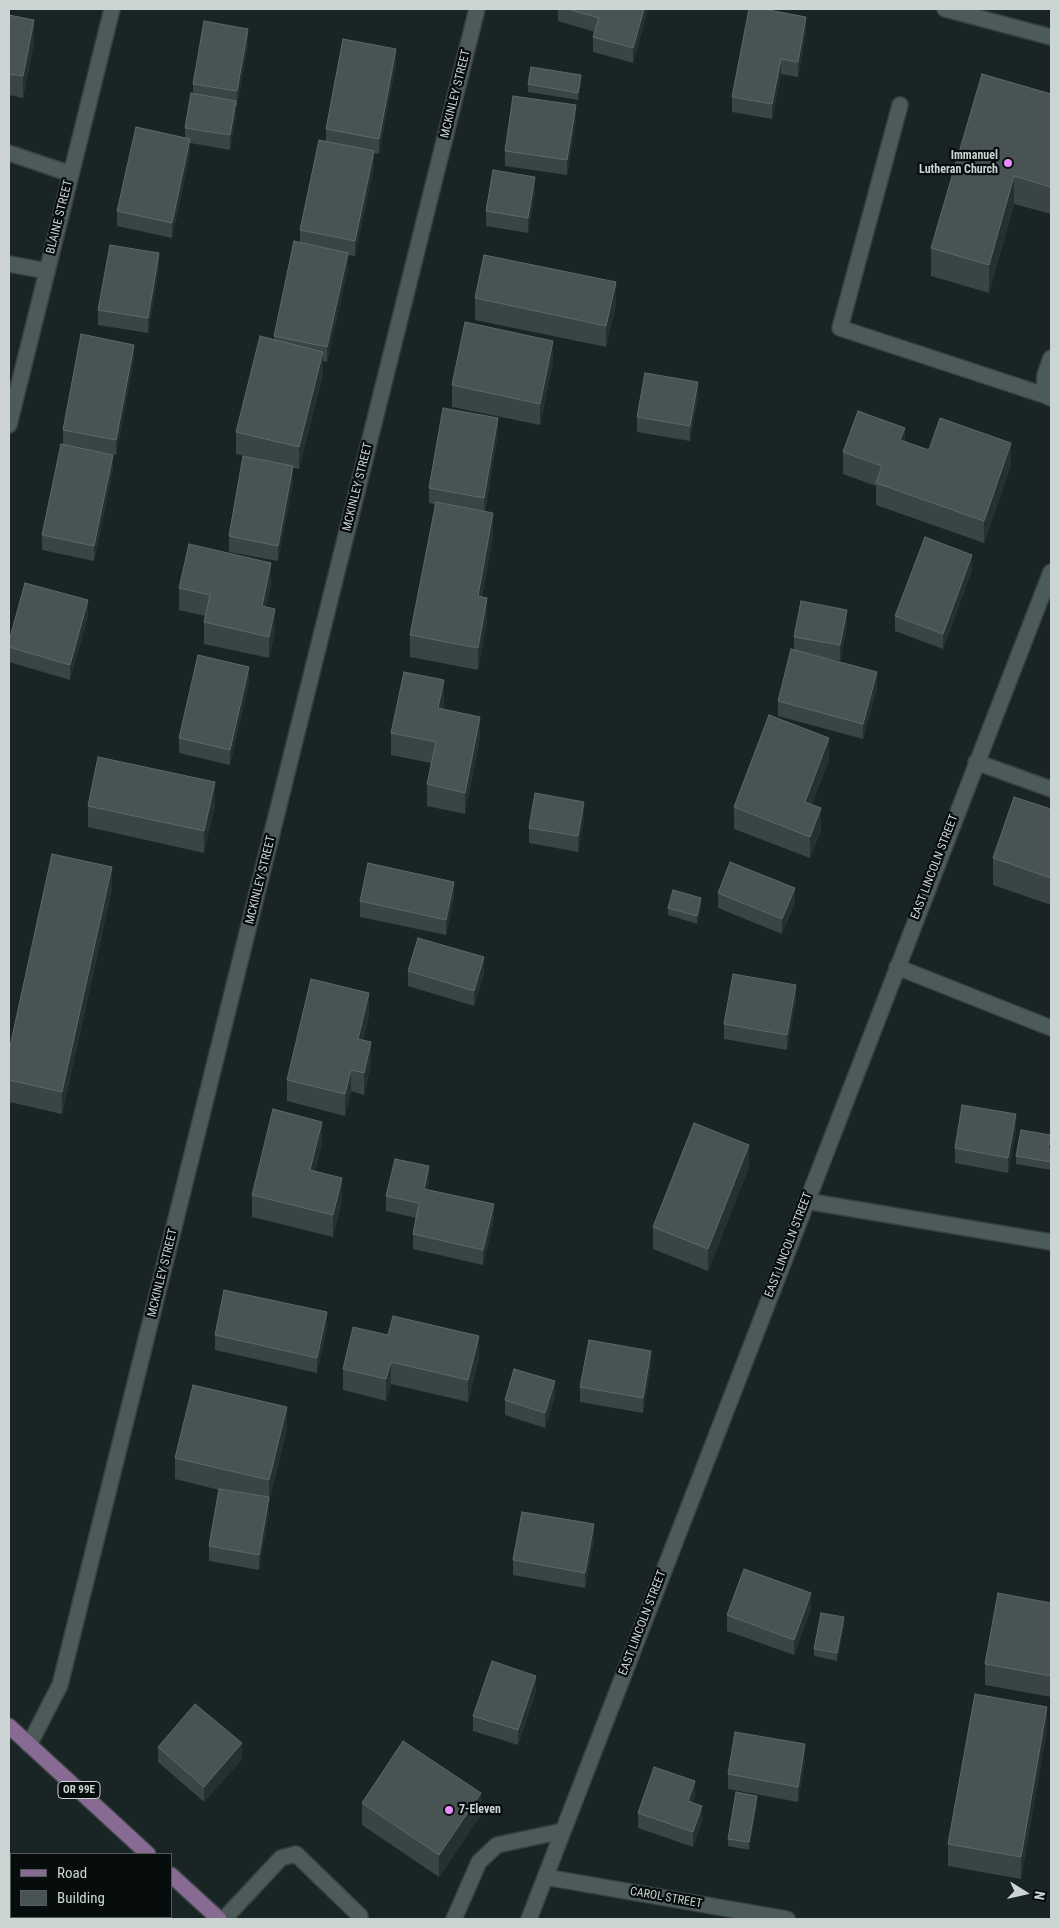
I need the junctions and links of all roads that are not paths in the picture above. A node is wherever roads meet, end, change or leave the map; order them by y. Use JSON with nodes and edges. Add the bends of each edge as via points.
{"nodes":[{"id":1,"x":112,"y":9,"type":"edge"},
{"id":2,"x":477,"y":9,"type":"edge"},
{"id":3,"x":945,"y":9,"type":"edge"},
{"id":4,"x":1051,"y":37,"type":"edge"},
{"id":5,"x":900,"y":105,"type":"dead end"},
{"id":6,"x":9,"y":153,"type":"edge"},
{"id":7,"x":71,"y":174,"type":"junction"},
{"id":8,"x":9,"y":264,"type":"edge"},
{"id":9,"x":47,"y":271,"type":"junction"},
{"id":10,"x":1051,"y":358,"type":"edge"},
{"id":11,"x":1048,"y":397,"type":"edge"},
{"id":12,"x":9,"y":425,"type":"edge"},
{"id":13,"x":1051,"y":572,"type":"edge"},
{"id":14,"x":976,"y":762,"type":"junction"},
{"id":15,"x":1051,"y":790,"type":"edge"},
{"id":16,"x":897,"y":967,"type":"junction"},
{"id":17,"x":1051,"y":1028,"type":"edge"},
{"id":18,"x":806,"y":1201,"type":"junction"},
{"id":19,"x":1051,"y":1242,"type":"edge"},
{"id":20,"x":9,"y":1726,"type":"edge"},
{"id":21,"x":29,"y":1745,"type":"junction"},
{"id":22,"x":563,"y":1831,"type":"junction"},
{"id":23,"x":147,"y":1853,"type":"edge"},
{"id":24,"x":172,"y":1876,"type":"edge"},
{"id":25,"x":545,"y":1877,"type":"junction"},
{"id":26,"x":760,"y":1917,"type":"edge"},
{"id":27,"x":362,"y":1918,"type":"edge"},
{"id":28,"x":219,"y":1919,"type":"edge"},
{"id":29,"x":224,"y":1919,"type":"edge"},
{"id":30,"x":454,"y":1919,"type":"edge"},
{"id":31,"x":529,"y":1919,"type":"edge"},
{"id":32,"x":787,"y":1919,"type":"edge"}],
"edges":[{"from":1,"to":7,"type":"street","name":"BLAINE STREET"},
{"from":2,"to":21,"type":"street","name":"MCKINLEY STREET","via":[[60,1685]]},
{"from":3,"to":4,"type":"street"},
{"from":5,"to":11,"type":"street","via":[[840,328]]},
{"from":6,"to":7,"type":"street"},
{"from":7,"to":9,"type":"street","name":"BLAINE STREET"},
{"from":8,"to":9,"type":"street"},
{"from":9,"to":12,"type":"street","name":"BLAINE STREET"},
{"from":10,"to":11,"type":"street","via":[[1045,375]]},
{"from":13,"to":14,"type":"street","name":"EAST LINCOLN STREET"},
{"from":14,"to":15,"type":"street"},
{"from":14,"to":16,"type":"street","name":"EAST LINCOLN STREET"},
{"from":16,"to":17,"type":"street"},
{"from":16,"to":18,"type":"street","name":"EAST LINCOLN STREET"},
{"from":18,"to":19,"type":"street"},
{"from":18,"to":22,"type":"street","name":"EAST LINCOLN STREET"},
{"from":20,"to":21,"type":"main road","number":"OR 99E"},
{"from":21,"to":23,"type":"main road","number":"OR 99E"},
{"from":22,"to":25,"type":"street","name":"EAST LINCOLN STREET"},
{"from":22,"to":30,"type":"street","via":[[497,1845],[479,1862]]},
{"from":24,"to":28,"type":"main road"},
{"from":25,"to":26,"type":"street","name":"CAROL STREET"},
{"from":25,"to":31,"type":"street","name":"EAST LINCOLN STREET"},
{"from":26,"to":32,"type":"street","name":"CAROL STREET"},
{"from":27,"to":29,"type":"street","via":[[296,1854],[281,1858]]}]}
